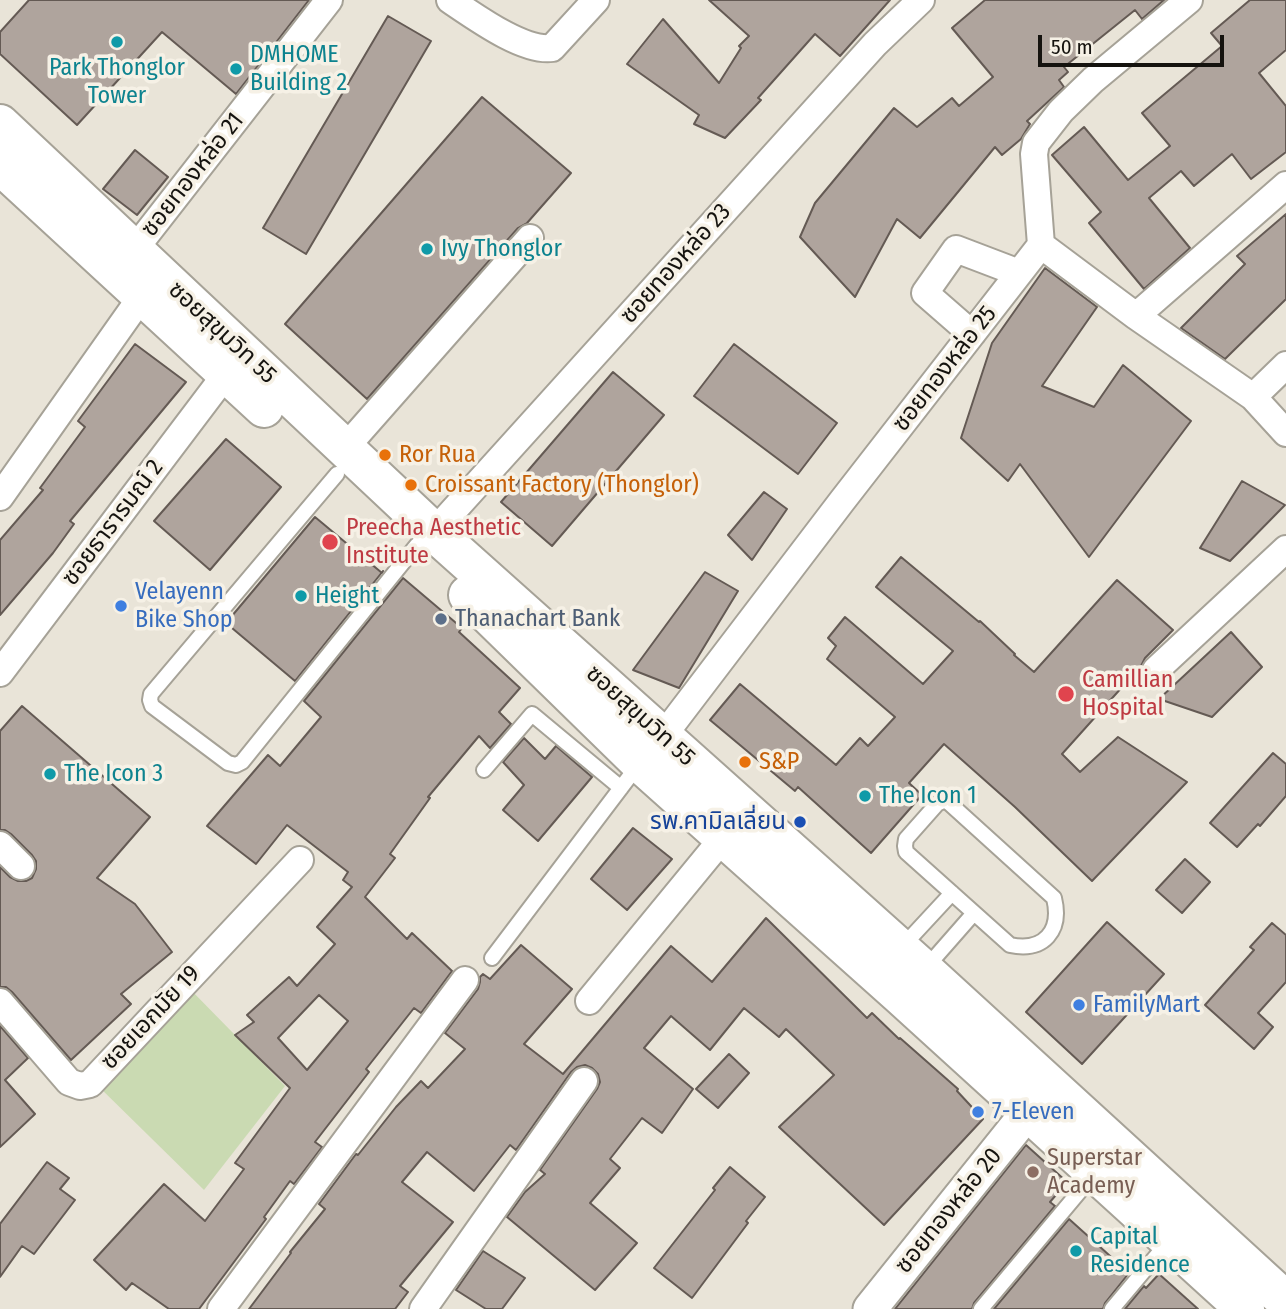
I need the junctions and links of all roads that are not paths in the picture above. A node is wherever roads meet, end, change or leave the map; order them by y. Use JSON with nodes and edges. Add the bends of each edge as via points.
{"nodes":[{"id":1,"x":329,"y":0,"type":"edge"},
{"id":2,"x":450,"y":0,"type":"edge"},
{"id":3,"x":596,"y":0,"type":"edge"},
{"id":4,"x":921,"y":0,"type":"edge"},
{"id":5,"x":1189,"y":0,"type":"edge"},
{"id":6,"x":0,"y":124,"type":"edge"},
{"id":7,"x":0,"y":165,"type":"edge"},
{"id":8,"x":1286,"y":185,"type":"edge"},
{"id":9,"x":530,"y":238,"type":"dead end"},
{"id":10,"x":1041,"y":245,"type":"junction"},
{"id":11,"x":131,"y":273,"type":"junction"},
{"id":12,"x":1020,"y":273,"type":"junction"},
{"id":13,"x":1136,"y":316,"type":"junction"},
{"id":14,"x":972,"y":334,"type":"junction"},
{"id":15,"x":235,"y":364,"type":"junction"},
{"id":16,"x":1286,"y":365,"type":"edge"},
{"id":17,"x":1253,"y":397,"type":"junction"},
{"id":18,"x":1286,"y":433,"type":"edge"},
{"id":19,"x":341,"y":461,"type":"junction"},
{"id":20,"x":0,"y":497,"type":"edge"},
{"id":21,"x":426,"y":539,"type":"junction"},
{"id":22,"x":1286,"y":548,"type":"edge"},
{"id":23,"x":1156,"y":670,"type":"dead end"},
{"id":24,"x":0,"y":673,"type":"edge"},
{"id":25,"x":641,"y":763,"type":"junction"},
{"id":26,"x":484,"y":770,"type":"dead end"},
{"id":27,"x":723,"y":838,"type":"junction"},
{"id":28,"x":0,"y":845,"type":"edge"},
{"id":29,"x":300,"y":860,"type":"dead end"},
{"id":30,"x":21,"y":866,"type":"dead end"},
{"id":31,"x":952,"y":894,"type":"junction"},
{"id":32,"x":974,"y":914,"type":"junction"},
{"id":33,"x":492,"y":958,"type":"dead end"},
{"id":34,"x":900,"y":972,"type":"junction"},
{"id":35,"x":465,"y":980,"type":"dead end"},
{"id":36,"x":589,"y":1001,"type":"dead end"},
{"id":37,"x":0,"y":1002,"type":"edge"},
{"id":38,"x":584,"y":1081,"type":"dead end"},
{"id":39,"x":1028,"y":1112,"type":"junction"},
{"id":40,"x":1095,"y":1173,"type":"junction"},
{"id":41,"x":1170,"y":1240,"type":"junction"},
{"id":42,"x":1286,"y":1301,"type":"edge"},
{"id":43,"x":221,"y":1309,"type":"edge"},
{"id":44,"x":423,"y":1309,"type":"edge"},
{"id":45,"x":870,"y":1309,"type":"edge"},
{"id":46,"x":981,"y":1309,"type":"edge"},
{"id":47,"x":1112,"y":1309,"type":"edge"},
{"id":48,"x":1245,"y":1309,"type":"edge"}],
"edges":[{"from":1,"to":11,"type":"street","name":"ซอยทองหล่อ 21"},
{"from":2,"to":3,"type":"street","via":[[484,23],[546,49]]},
{"from":4,"to":21,"type":"street","name":"ซอยทองหล่อ 23","via":[[875,44]]},
{"from":5,"to":10,"type":"street","via":[[1093,80],[1035,143]]},
{"from":6,"to":11,"type":"main road","name":"ซอยสุขุมวิท 55"},
{"from":7,"to":11,"type":"main road","name":"ซอยสุขุมวิท 55"},
{"from":8,"to":13,"type":"street"},
{"from":9,"to":19,"type":"street"},
{"from":10,"to":12,"type":"street","name":"ซอยทองหล่อ 25"},
{"from":10,"to":13,"type":"street"},
{"from":11,"to":15,"type":"main road","name":"ซอยสุขุมวิท 55"},
{"from":11,"to":20,"type":"street","name":"ซอยทองหล่อ 21"},
{"from":12,"to":14,"type":"street","name":"ซอยทองหล่อ 25"},
{"from":12,"to":14,"type":"street","via":[[956,249],[925,293]]},
{"from":13,"to":17,"type":"street"},
{"from":14,"to":25,"type":"street","name":"ซอยทองหล่อ 25"},
{"from":15,"to":19,"type":"main road","name":"ซอยสุขุมวิท 55"},
{"from":15,"to":24,"type":"street","name":"ซอยธารารมณ์ 2"},
{"from":16,"to":17,"type":"street"},
{"from":17,"to":18,"type":"street"},
{"from":19,"to":21,"type":"main road","name":"ซอยสุขุมวิท 55"},
{"from":19,"to":21,"type":"lane","via":[[151,694],[152,706],[228,763],[242,762]]},
{"from":21,"to":25,"type":"main road","name":"ซอยสุขุมวิท 55"},
{"from":22,"to":23,"type":"street"},
{"from":25,"to":26,"type":"lane","via":[[532,713]]},
{"from":25,"to":27,"type":"main road","name":"ซอยสุขุมวิท 55"},
{"from":25,"to":33,"type":"lane"},
{"from":25,"to":34,"type":"main road","name":"ซอยสุขุมวิท 55"},
{"from":27,"to":34,"type":"main road","name":"ซอยสุขุมวิท 55"},
{"from":27,"to":36,"type":"street"},
{"from":28,"to":30,"type":"street"},
{"from":29,"to":37,"type":"street","name":"ซอยเอกมัย 19","via":[[90,1084],[69,1082]]},
{"from":31,"to":32,"type":"lane"},
{"from":31,"to":32,"type":"lane","via":[[905,846],[906,839],[943,801],[1054,898],[1056,907],[1049,937],[1020,947],[1010,945]]},
{"from":31,"to":34,"type":"lane"},
{"from":32,"to":34,"type":"lane"},
{"from":34,"to":39,"type":"main road","name":"ซอยสุขุมวิท 55"},
{"from":34,"to":42,"type":"main road","name":"ซอยสุขุมวิท 55"},
{"from":35,"to":43,"type":"street"},
{"from":38,"to":44,"type":"street"},
{"from":39,"to":40,"type":"main road","name":"ซอยสุขุมวิท 55"},
{"from":39,"to":45,"type":"street","name":"ซอยทองหล่อ 20"},
{"from":40,"to":41,"type":"main road","name":"ซอยสุขุมวิท 55"},
{"from":40,"to":46,"type":"lane"},
{"from":41,"to":47,"type":"lane"},
{"from":41,"to":48,"type":"main road","name":"ซอยสุขุมวิท 55"}]}
